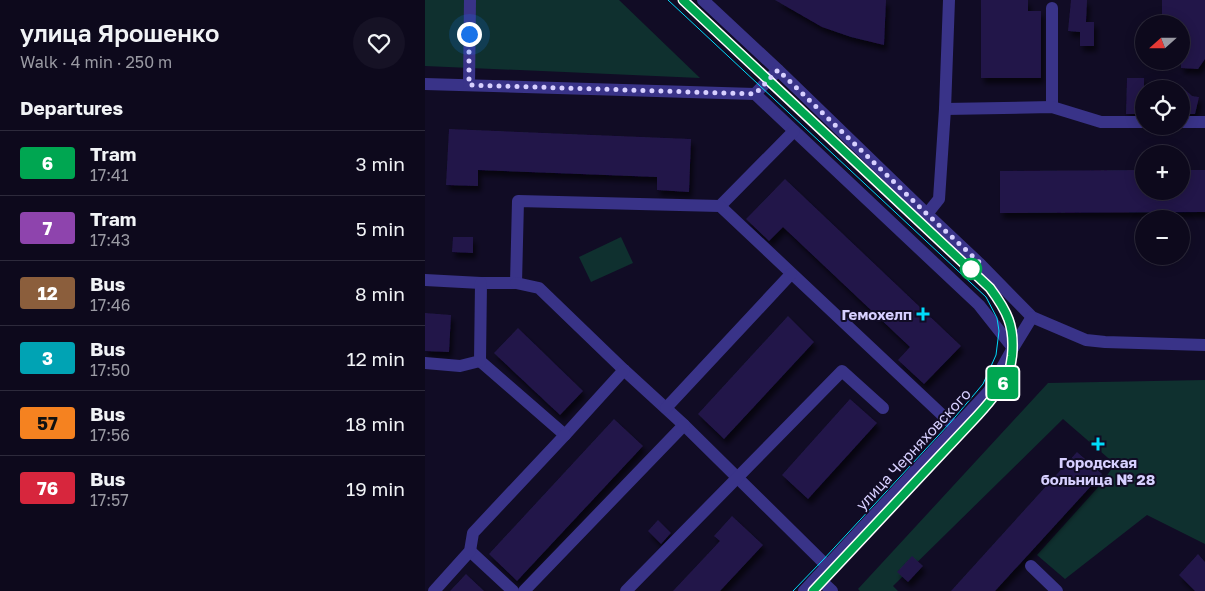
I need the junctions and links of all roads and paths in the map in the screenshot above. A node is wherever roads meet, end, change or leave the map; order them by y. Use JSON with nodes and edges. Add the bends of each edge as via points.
{"nodes":[{"id":1,"x":470,"y":0,"type":"edge"},
{"id":2,"x":703,"y":0,"type":"edge"},
{"id":3,"x":949,"y":0,"type":"edge"},
{"id":4,"x":1052,"y":8,"type":"dead end"},
{"id":5,"x":778,"y":70,"type":"junction"},
{"id":6,"x":425,"y":84,"type":"edge"},
{"id":7,"x":469,"y":85,"type":"junction"},
{"id":8,"x":755,"y":94,"type":"junction"},
{"id":9,"x":1052,"y":107,"type":"junction"},
{"id":10,"x":945,"y":109,"type":"junction"},
{"id":11,"x":1135,"y":122,"type":"edge"},
{"id":12,"x":1190,"y":122,"type":"edge"},
{"id":13,"x":1205,"y":122,"type":"edge"},
{"id":14,"x":794,"y":131,"type":"junction"},
{"id":15,"x":719,"y":206,"type":"junction"},
{"id":16,"x":927,"y":214,"type":"junction"},
{"id":17,"x":791,"y":274,"type":"junction"},
{"id":18,"x":425,"y":280,"type":"edge"},
{"id":19,"x":481,"y":282,"type":"junction"},
{"id":20,"x":515,"y":282,"type":"junction"},
{"id":21,"x":1033,"y":317,"type":"junction"},
{"id":22,"x":1205,"y":345,"type":"edge"},
{"id":23,"x":1013,"y":348,"type":"junction"},
{"id":24,"x":480,"y":362,"type":"junction"},
{"id":25,"x":425,"y":363,"type":"edge"},
{"id":26,"x":624,"y":370,"type":"junction"},
{"id":27,"x":666,"y":408,"type":"junction"},
{"id":28,"x":883,"y":408,"type":"dead end"},
{"id":29,"x":684,"y":425,"type":"junction"},
{"id":30,"x":955,"y":427,"type":"junction"},
{"id":31,"x":565,"y":435,"type":"junction"},
{"id":32,"x":737,"y":476,"type":"junction"},
{"id":33,"x":470,"y":551,"type":"junction"},
{"id":34,"x":827,"y":566,"type":"junction"},
{"id":35,"x":1031,"y":566,"type":"dead end"},
{"id":36,"x":817,"y":577,"type":"junction"},
{"id":37,"x":434,"y":591,"type":"edge"},
{"id":38,"x":513,"y":591,"type":"edge"},
{"id":39,"x":524,"y":591,"type":"edge"},
{"id":40,"x":627,"y":591,"type":"edge"},
{"id":41,"x":804,"y":591,"type":"edge"},
{"id":42,"x":832,"y":591,"type":"edge"},
{"id":43,"x":1057,"y":591,"type":"edge"}],
"edges":[{"from":1,"to":7,"type":"street"},
{"from":2,"to":5,"type":"street"},
{"from":3,"to":10,"type":"street"},
{"from":4,"to":9,"type":"street"},
{"from":5,"to":8,"type":"street"},
{"from":5,"to":16,"type":"street"},
{"from":6,"to":7,"type":"street"},
{"from":7,"to":8,"type":"street"},
{"from":8,"to":14,"type":"street"},
{"from":9,"to":10,"type":"street"},
{"from":9,"to":11,"type":"street","via":[[1101,122]]},
{"from":10,"to":16,"type":"street","via":[[939,198]]},
{"from":12,"to":13,"type":"street"},
{"from":14,"to":15,"type":"street"},
{"from":14,"to":23,"type":"street","via":[[979,305]]},
{"from":15,"to":17,"type":"street"},
{"from":15,"to":20,"type":"street","via":[[518,201]]},
{"from":16,"to":21,"type":"street"},
{"from":17,"to":27,"type":"street"},
{"from":17,"to":30,"type":"street"},
{"from":18,"to":19,"type":"street"},
{"from":19,"to":20,"type":"street"},
{"from":19,"to":24,"type":"street"},
{"from":20,"to":26,"type":"street","via":[[539,288]]},
{"from":21,"to":22,"type":"street","via":[[1086,340]]},
{"from":21,"to":23,"type":"street","name":"улица Черняховского"},
{"from":23,"to":30,"type":"street","name":"улица Черняховского","via":[[989,390]]},
{"from":24,"to":25,"type":"street","via":[[460,366]]},
{"from":24,"to":31,"type":"street"},
{"from":26,"to":27,"type":"street"},
{"from":26,"to":31,"type":"street"},
{"from":27,"to":29,"type":"street"},
{"from":28,"to":32,"type":"street","via":[[842,371]]},
{"from":29,"to":32,"type":"street"},
{"from":29,"to":39,"type":"street"},
{"from":30,"to":34,"type":"street","name":"улица Черняховского"},
{"from":31,"to":33,"type":"street","via":[[473,532]]},
{"from":32,"to":34,"type":"street"},
{"from":32,"to":40,"type":"street"},
{"from":33,"to":37,"type":"street"},
{"from":33,"to":38,"type":"street"},
{"from":34,"to":36,"type":"street","name":"улица Черняховского"},
{"from":35,"to":43,"type":"street"},
{"from":36,"to":41,"type":"street","name":"улица Черняховского"},
{"from":36,"to":42,"type":"street"}]}
